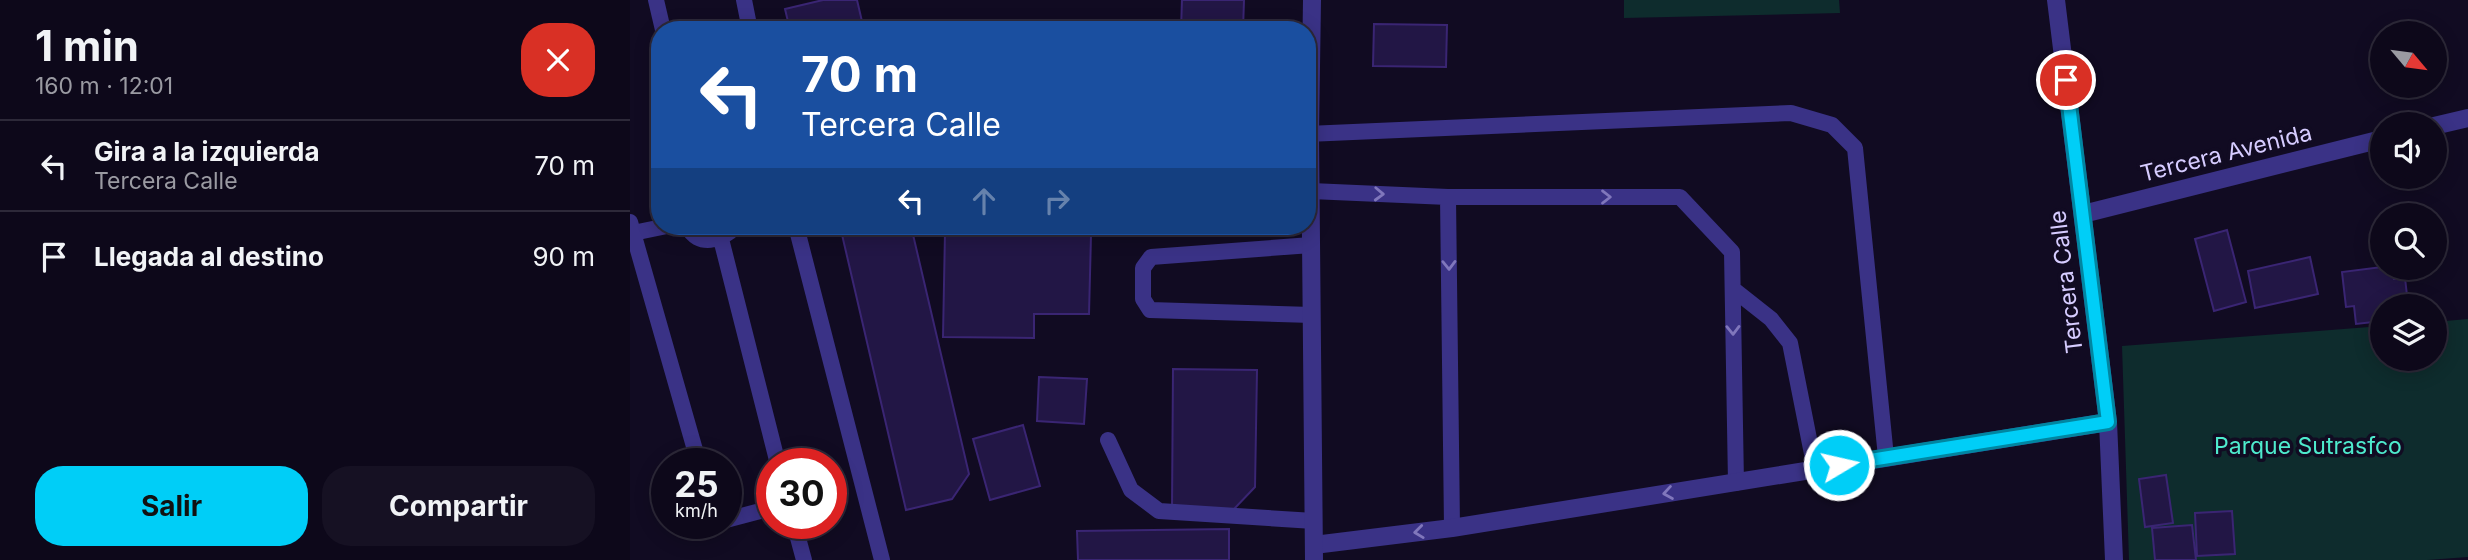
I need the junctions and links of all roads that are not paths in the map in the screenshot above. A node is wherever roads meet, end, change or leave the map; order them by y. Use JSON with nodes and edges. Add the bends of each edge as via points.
{"nodes":[{"id":1,"x":656,"y":0,"type":"edge"},
{"id":2,"x":744,"y":0,"type":"edge"},
{"id":3,"x":1312,"y":0,"type":"edge"},
{"id":4,"x":2056,"y":0,"type":"edge"},
{"id":5,"x":661,"y":21,"type":"edge"},
{"id":6,"x":749,"y":21,"type":"edge"},
{"id":7,"x":1312,"y":21,"type":"edge"},
{"id":8,"x":2468,"y":118,"type":"edge"},
{"id":9,"x":2447,"y":123,"type":"edge"},
{"id":10,"x":1316,"y":134,"type":"edge"},
{"id":11,"x":2370,"y":142,"type":"edge"},
{"id":12,"x":1316,"y":191,"type":"edge"},
{"id":13,"x":1448,"y":197,"type":"junction"},
{"id":14,"x":2083,"y":214,"type":"junction"},
{"id":15,"x":651,"y":226,"type":"edge"},
{"id":16,"x":632,"y":227,"type":"edge"},
{"id":17,"x":696,"y":235,"type":"edge"},
{"id":18,"x":726,"y":235,"type":"edge"},
{"id":19,"x":798,"y":235,"type":"edge"},
{"id":20,"x":1311,"y":235,"type":"edge"},
{"id":21,"x":721,"y":239,"type":"junction"},
{"id":22,"x":1311,"y":246,"type":"junction"},
{"id":23,"x":1732,"y":289,"type":"junction"},
{"id":24,"x":1312,"y":315,"type":"junction"},
{"id":25,"x":2108,"y":422,"type":"junction"},
{"id":26,"x":1108,"y":440,"type":"dead end"},
{"id":27,"x":694,"y":448,"type":"edge"},
{"id":28,"x":774,"y":448,"type":"edge"},
{"id":29,"x":1886,"y":457,"type":"junction"},
{"id":30,"x":1815,"y":469,"type":"junction"},
{"id":31,"x":1735,"y":482,"type":"junction"},
{"id":32,"x":1314,"y":521,"type":"junction"},
{"id":33,"x":1452,"y":528,"type":"junction"},
{"id":34,"x":798,"y":539,"type":"edge"},
{"id":35,"x":1314,"y":552,"type":"edge"},
{"id":36,"x":804,"y":560,"type":"edge"},
{"id":37,"x":882,"y":560,"type":"edge"},
{"id":38,"x":2114,"y":560,"type":"edge"}],
"edges":[{"from":1,"to":5,"type":"lane"},
{"from":2,"to":6,"type":"lane"},
{"from":3,"to":7,"type":"street"},
{"from":4,"to":14,"type":"street","name":"Tercera Calle"},
{"from":8,"to":9,"type":"street"},
{"from":10,"to":29,"type":"lane","via":[[1791,113],[1832,125],[1855,148]]},
{"from":11,"to":14,"type":"street","name":"Tercera Avenida"},
{"from":12,"to":13,"type":"lane","one_way":true},
{"from":13,"to":23,"type":"lane","one_way":true,"via":[[1680,197],[1732,252]]},
{"from":13,"to":33,"type":"lane","one_way":true},
{"from":14,"to":25,"type":"street","name":"Tercera Calle"},
{"from":15,"to":16,"type":"lane"},
{"from":16,"to":27,"type":"lane"},
{"from":17,"to":21,"type":"lane","via":[[710,241]]},
{"from":18,"to":21,"type":"lane"},
{"from":19,"to":37,"type":"lane"},
{"from":20,"to":22,"type":"street"},
{"from":21,"to":28,"type":"lane"},
{"from":22,"to":24,"type":"street"},
{"from":22,"to":24,"type":"lane","via":[[1152,257],[1143,268],[1143,299],[1150,310]]},
{"from":23,"to":30,"type":"lane","via":[[1772,319],[1790,343]]},
{"from":23,"to":31,"type":"lane","one_way":true},
{"from":24,"to":32,"type":"street"},
{"from":25,"to":29,"type":"street"},
{"from":25,"to":38,"type":"street","name":"Tercera Calle"},
{"from":26,"to":32,"type":"lane","via":[[1131,490],[1159,511]]},
{"from":29,"to":30,"type":"street"},
{"from":30,"to":31,"type":"street"},
{"from":31,"to":33,"type":"street","one_way":true},
{"from":32,"to":35,"type":"street"},
{"from":33,"to":35,"type":"street","one_way":true},
{"from":34,"to":36,"type":"lane"}]}
